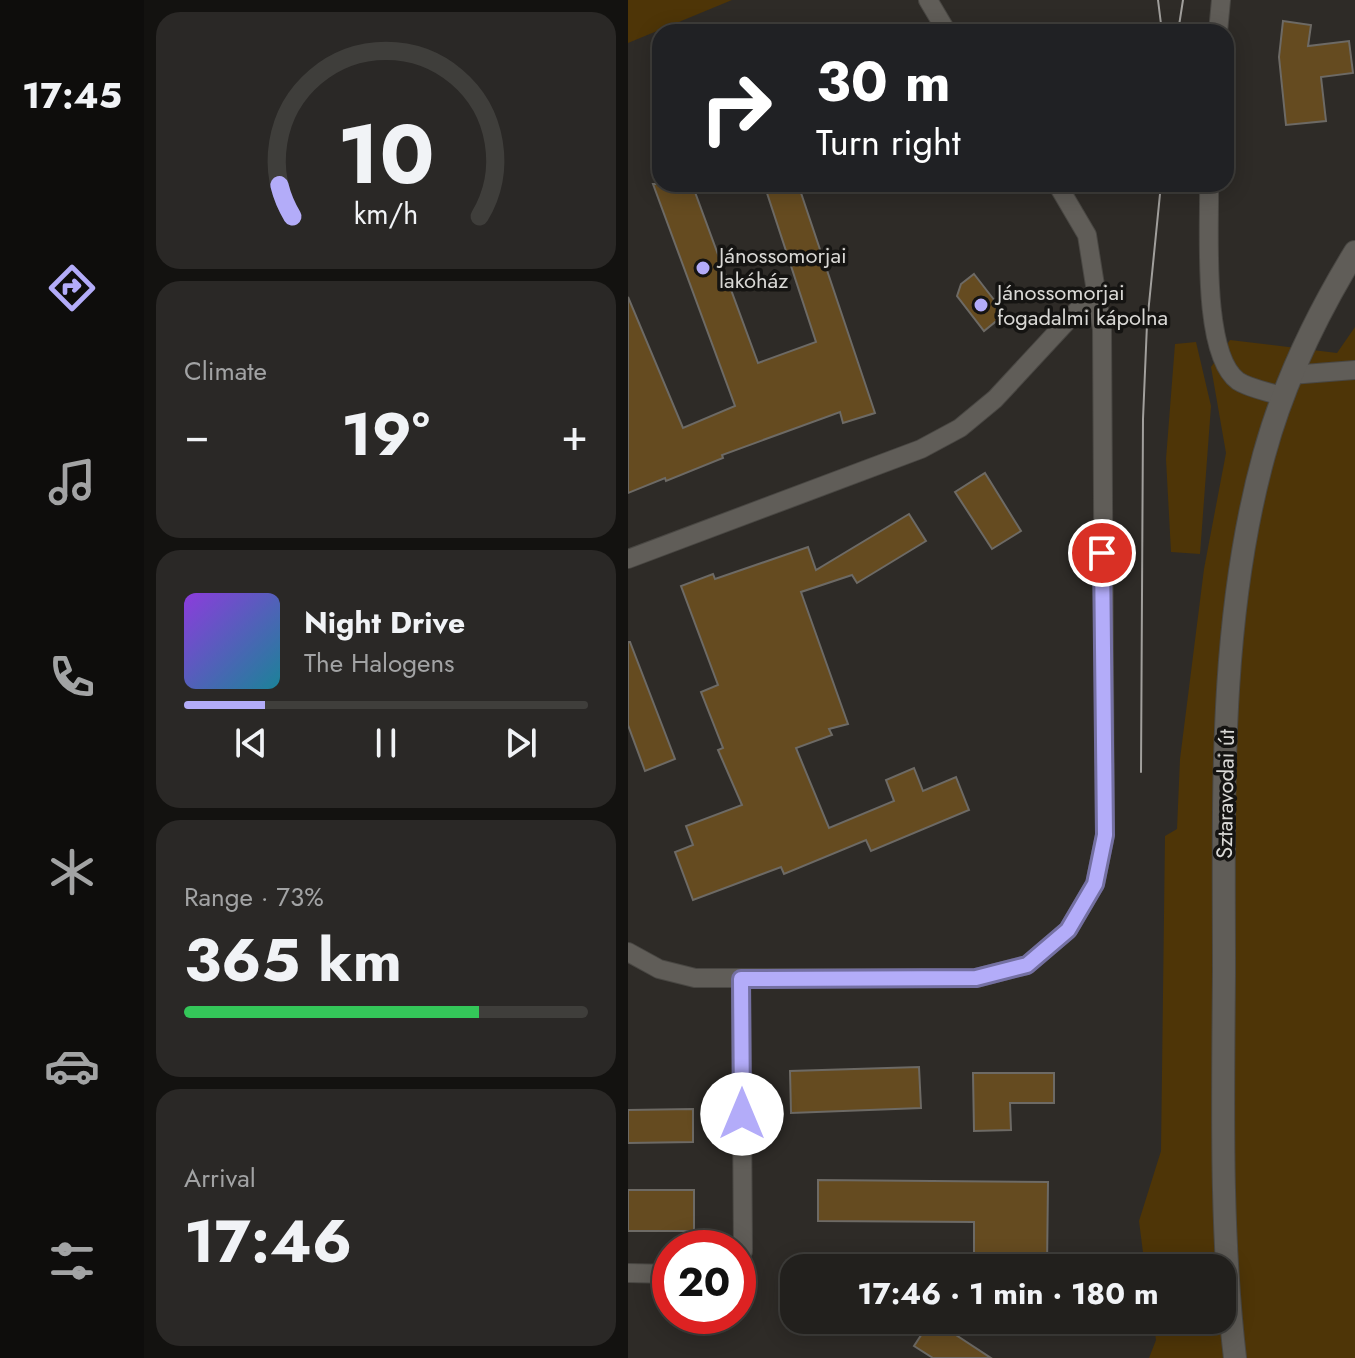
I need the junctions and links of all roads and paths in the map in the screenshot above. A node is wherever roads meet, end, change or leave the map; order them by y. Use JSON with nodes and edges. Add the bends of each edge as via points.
{"nodes":[{"id":1,"x":928,"y":0,"type":"edge"},
{"id":2,"x":1221,"y":0,"type":"edge"},
{"id":3,"x":942,"y":24,"type":"edge"},
{"id":4,"x":1219,"y":24,"type":"edge"},
{"id":5,"x":1062,"y":192,"type":"edge"},
{"id":6,"x":1209,"y":192,"type":"edge"},
{"id":7,"x":1355,"y":252,"type":"edge"},
{"id":8,"x":1097,"y":289,"type":"junction"},
{"id":9,"x":1355,"y":370,"type":"edge"},
{"id":10,"x":1291,"y":375,"type":"junction"},
{"id":11,"x":1284,"y":397,"type":"junction"},
{"id":12,"x":628,"y":559,"type":"edge"},
{"id":13,"x":628,"y":952,"type":"edge"},
{"id":14,"x":741,"y":979,"type":"junction"},
{"id":15,"x":743,"y":1230,"type":"edge"},
{"id":16,"x":628,"y":1273,"type":"edge"},
{"id":17,"x":652,"y":1274,"type":"edge"},
{"id":18,"x":1235,"y":1358,"type":"edge"}],
"edges":[{"from":1,"to":3,"type":"lane"},
{"from":2,"to":4,"type":"lane"},
{"from":5,"to":8,"type":"lane","via":[[1087,235]]},
{"from":6,"to":11,"type":"lane","via":[[1210,310],[1220,354],[1237,380]]},
{"from":7,"to":10,"type":"street","name":"Sztaravodai út"},
{"from":8,"to":12,"type":"lane","via":[[995,399],[960,428],[921,449]]},
{"from":8,"to":14,"type":"lane","via":[[1102,329],[1105,835],[1095,884],[1068,930],[1027,965],[976,978]]},
{"from":9,"to":10,"type":"lane"},
{"from":10,"to":11,"type":"street","name":"Sztaravodai út"},
{"from":11,"to":18,"type":"street","name":"Sztaravodai út","via":[[1264,455],[1245,545],[1226,720],[1223,1138]]},
{"from":13,"to":14,"type":"lane","via":[[659,969],[695,978]]},
{"from":14,"to":15,"type":"lane"},
{"from":16,"to":17,"type":"lane"}]}
